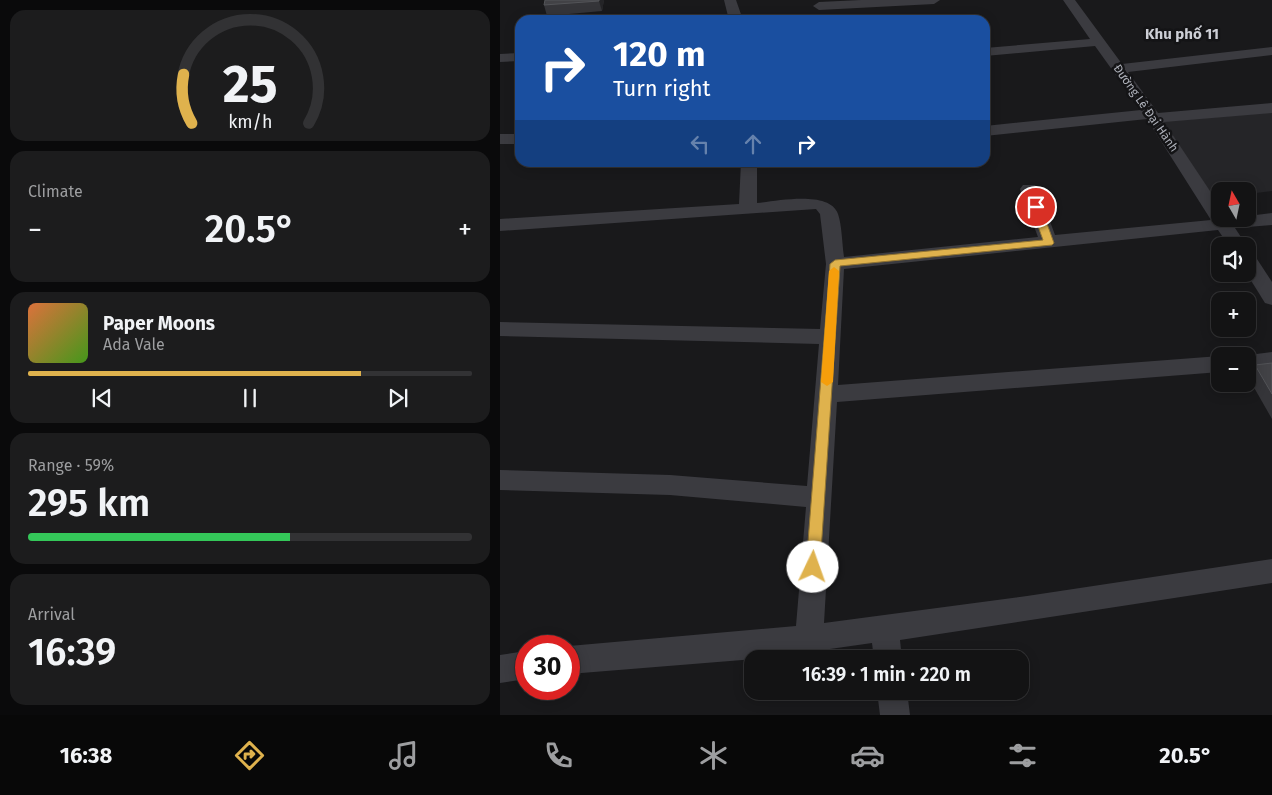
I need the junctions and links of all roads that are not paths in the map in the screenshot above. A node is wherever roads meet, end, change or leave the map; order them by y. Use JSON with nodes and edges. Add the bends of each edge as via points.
{"nodes":[{"id":1,"x":730,"y":0,"type":"edge"},
{"id":2,"x":934,"y":0,"type":"edge"},
{"id":3,"x":1069,"y":0,"type":"edge"},
{"id":4,"x":820,"y":3,"type":"edge"},
{"id":5,"x":862,"y":4,"type":"junction"},
{"id":6,"x":734,"y":15,"type":"edge"},
{"id":7,"x":865,"y":15,"type":"edge"},
{"id":8,"x":1099,"y":42,"type":"junction"},
{"id":9,"x":1272,"y":51,"type":"edge"},
{"id":10,"x":990,"y":52,"type":"edge"},
{"id":11,"x":515,"y":57,"type":"edge"},
{"id":12,"x":500,"y":58,"type":"edge"},
{"id":13,"x":1119,"y":69,"type":"junction"},
{"id":14,"x":1272,"y":108,"type":"edge"},
{"id":15,"x":1153,"y":116,"type":"junction"},
{"id":16,"x":990,"y":130,"type":"edge"},
{"id":17,"x":500,"y":139,"type":"edge"},
{"id":18,"x":515,"y":139,"type":"edge"},
{"id":19,"x":749,"y":167,"type":"edge"},
{"id":20,"x":1029,"y":188,"type":"dead end"},
{"id":21,"x":1211,"y":205,"type":"edge"},
{"id":22,"x":748,"y":207,"type":"junction"},
{"id":23,"x":1256,"y":219,"type":"edge"},
{"id":24,"x":1272,"y":219,"type":"edge"},
{"id":25,"x":1211,"y":221,"type":"edge"},
{"id":26,"x":500,"y":225,"type":"edge"},
{"id":27,"x":1049,"y":243,"type":"junction"},
{"id":28,"x":835,"y":264,"type":"junction"},
{"id":29,"x":1256,"y":273,"type":"edge"},
{"id":30,"x":1272,"y":298,"type":"edge"},
{"id":31,"x":500,"y":329,"type":"edge"},
{"id":32,"x":831,"y":337,"type":"junction"},
{"id":33,"x":1272,"y":360,"type":"edge"},
{"id":34,"x":1256,"y":361,"type":"edge"},
{"id":35,"x":1211,"y":365,"type":"edge"},
{"id":36,"x":826,"y":394,"type":"junction"},
{"id":37,"x":500,"y":480,"type":"edge"},
{"id":38,"x":817,"y":497,"type":"junction"},
{"id":39,"x":1272,"y":571,"type":"edge"},
{"id":40,"x":884,"y":628,"type":"junction"},
{"id":41,"x":809,"y":637,"type":"junction"},
{"id":42,"x":887,"y":650,"type":"edge"},
{"id":43,"x":580,"y":659,"type":"edge"},
{"id":44,"x":515,"y":667,"type":"edge"},
{"id":45,"x":500,"y":669,"type":"edge"},
{"id":46,"x":893,"y":700,"type":"edge"},
{"id":47,"x":895,"y":715,"type":"edge"}],
"edges":[{"from":1,"to":6,"type":"street"},
{"from":2,"to":5,"type":"street"},
{"from":3,"to":8,"type":"street","name":"Đường Lê Đại Hành"},
{"from":4,"to":5,"type":"street"},
{"from":5,"to":7,"type":"street"},
{"from":8,"to":10,"type":"street"},
{"from":8,"to":13,"type":"street","name":"Đường Lê Đại Hành"},
{"from":9,"to":13,"type":"street"},
{"from":11,"to":12,"type":"street"},
{"from":13,"to":15,"type":"street","name":"Đường Lê Đại Hành"},
{"from":14,"to":15,"type":"street"},
{"from":15,"to":16,"type":"street"},
{"from":15,"to":21,"type":"street","name":"Đường Lê Đại Hành"},
{"from":17,"to":18,"type":"street"},
{"from":19,"to":22,"type":"street"},
{"from":20,"to":27,"type":"street"},
{"from":22,"to":26,"type":"street"},
{"from":22,"to":28,"type":"street","via":[[823,206],[829,213]]},
{"from":23,"to":24,"type":"street"},
{"from":25,"to":27,"type":"street"},
{"from":27,"to":28,"type":"street"},
{"from":28,"to":32,"type":"street"},
{"from":29,"to":30,"type":"street"},
{"from":31,"to":32,"type":"street"},
{"from":32,"to":36,"type":"street"},
{"from":33,"to":34,"type":"street"},
{"from":35,"to":36,"type":"street"},
{"from":36,"to":38,"type":"street"},
{"from":37,"to":38,"type":"street","via":[[670,486]]},
{"from":38,"to":41,"type":"street"},
{"from":39,"to":40,"type":"street"},
{"from":40,"to":41,"type":"street"},
{"from":40,"to":42,"type":"street"},
{"from":41,"to":43,"type":"street","via":[[767,644]]},
{"from":44,"to":45,"type":"street"},
{"from":46,"to":47,"type":"street"}]}
